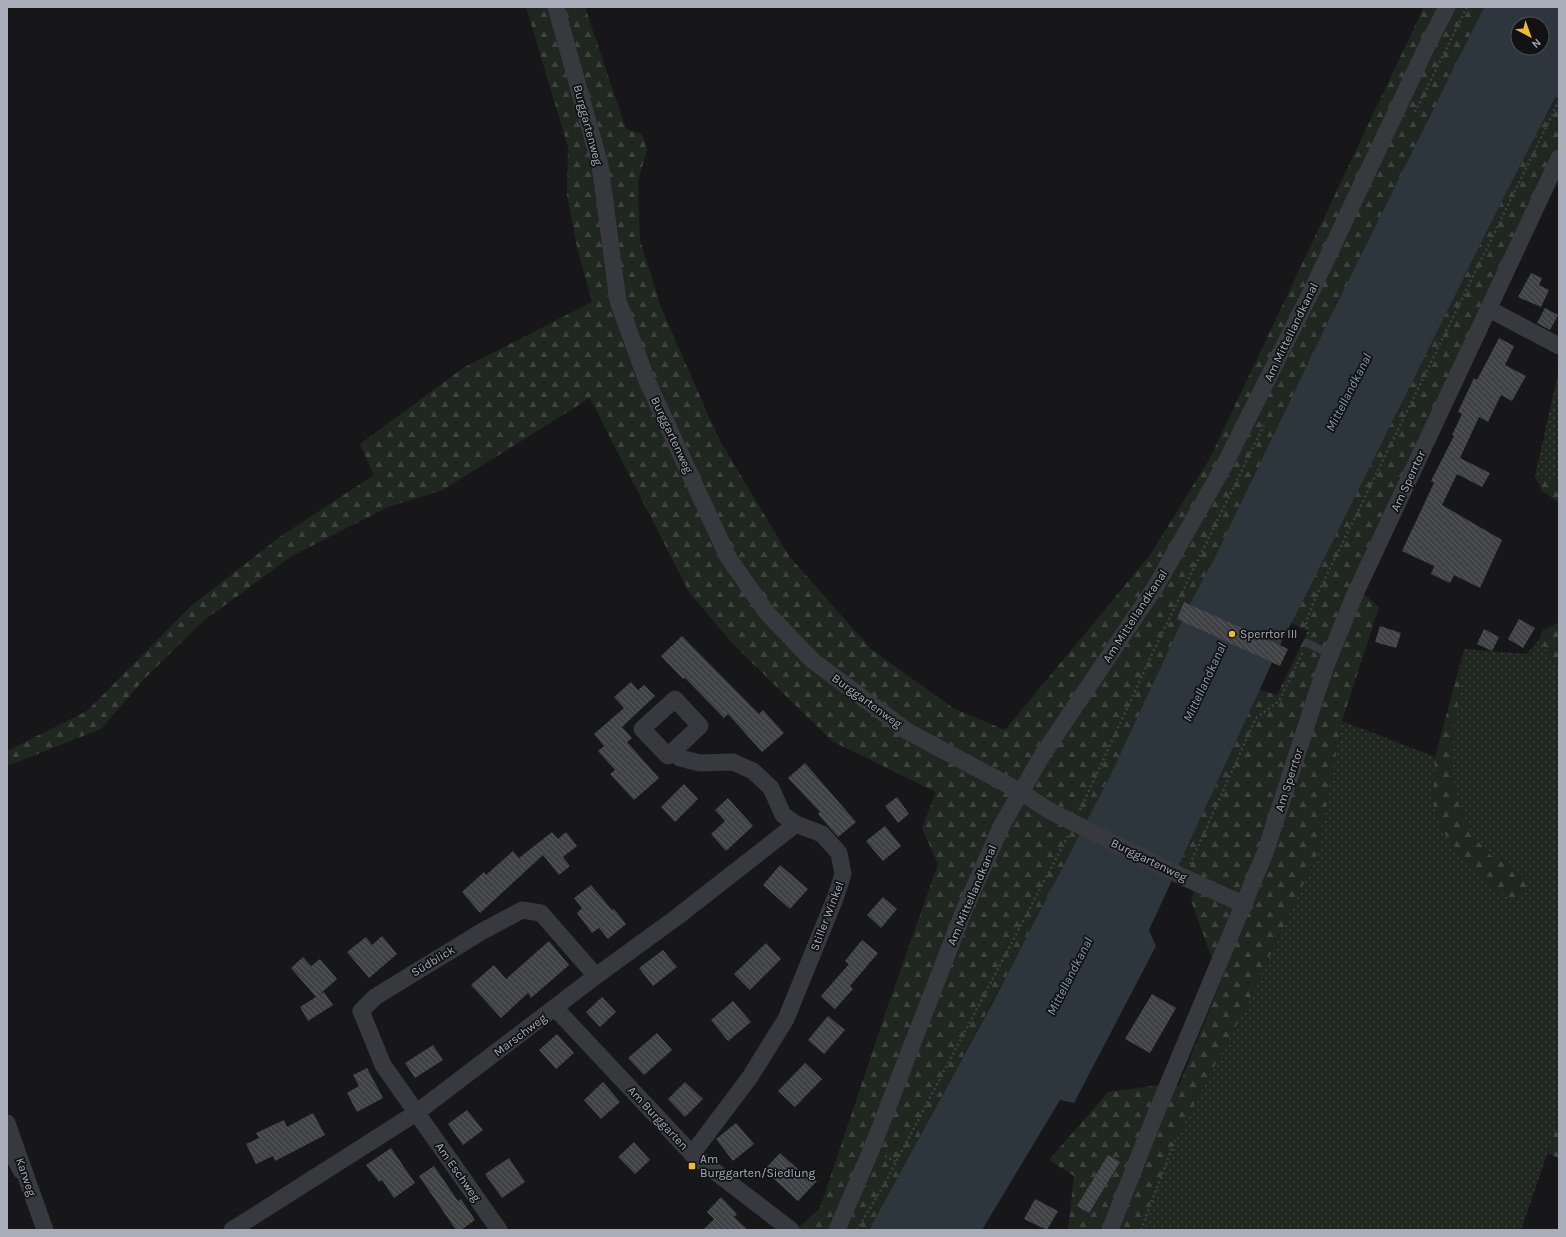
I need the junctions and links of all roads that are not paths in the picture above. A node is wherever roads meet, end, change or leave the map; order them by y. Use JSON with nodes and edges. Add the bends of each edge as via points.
{"nodes":[{"id":1,"x":556,"y":7,"type":"edge"},
{"id":2,"x":1447,"y":7,"type":"edge"},
{"id":3,"x":1559,"y":158,"type":"edge"},
{"id":4,"x":1489,"y":309,"type":"junction"},
{"id":5,"x":1559,"y":346,"type":"edge"},
{"id":6,"x":1307,"y":643,"type":"road end"},
{"id":7,"x":1330,"y":654,"type":"junction"},
{"id":8,"x":673,"y":751,"type":"dead end"},
{"id":9,"x":1021,"y":792,"type":"junction"},
{"id":10,"x":796,"y":824,"type":"junction"},
{"id":11,"x":1245,"y":905,"type":"junction"},
{"id":12,"x":596,"y":976,"type":"junction"},
{"id":13,"x":556,"y":1008,"type":"junction"},
{"id":14,"x":416,"y":1113,"type":"junction"},
{"id":15,"x":7,"y":1123,"type":"edge"},
{"id":16,"x":7,"y":1154,"type":"edge"},
{"id":17,"x":692,"y":1154,"type":"junction"},
{"id":18,"x":36,"y":1204,"type":"junction"},
{"id":19,"x":45,"y":1230,"type":"edge"},
{"id":20,"x":232,"y":1230,"type":"edge"},
{"id":21,"x":499,"y":1230,"type":"edge"},
{"id":22,"x":790,"y":1230,"type":"edge"},
{"id":23,"x":837,"y":1230,"type":"edge"},
{"id":24,"x":1110,"y":1230,"type":"edge"}],
"edges":[{"from":1,"to":9,"type":"street","name":"Burggartenweg","via":[[600,165],[618,301],[648,381],[728,558],[767,613],[812,660],[907,731]]},
{"from":2,"to":9,"type":"street","name":"Am Mittellandkanal","via":[[1313,288],[1225,464],[1156,586],[1043,754]]},
{"from":3,"to":4,"type":"street","name":"Am Sperrtor"},
{"from":4,"to":5,"type":"street"},
{"from":4,"to":7,"type":"street","name":"Am Sperrtor","via":[[1355,594]]},
{"from":6,"to":7,"type":"lane"},
{"from":7,"to":11,"type":"street","name":"Am Sperrtor","via":[[1265,854]]},
{"from":8,"to":10,"type":"street","name":"Stiller Winkel","via":[[680,758],[700,763],[733,762],[753,771],[771,788],[783,815]]},
{"from":9,"to":11,"type":"street","name":"Burggartenweg","bridge":true,"via":[[1050,811],[1185,871]]},
{"from":9,"to":23,"type":"street","name":"Am Mittellandkanal","via":[[1002,824],[965,908],[872,1148]]},
{"from":10,"to":12,"type":"street","name":"Marschweg","via":[[677,917]]},
{"from":10,"to":17,"type":"street","name":"Stiller Winkel","via":[[822,834],[838,853],[843,874],[786,1019],[750,1077]]},
{"from":11,"to":24,"type":"street","via":[[1153,1119]]},
{"from":12,"to":13,"type":"street","name":"Marschweg"},
{"from":12,"to":14,"type":"street","name":"Südblick","via":[[541,912],[522,910],[375,997],[361,1011],[383,1065]]},
{"from":13,"to":14,"type":"street","name":"Marschweg"},
{"from":13,"to":17,"type":"street","name":"Am Burggarten"},
{"from":14,"to":20,"type":"street","name":"Marschweg"},
{"from":14,"to":21,"type":"street","name":"Am Eschweg"},
{"from":15,"to":18,"type":"street","name":"Karweg"},
{"from":16,"to":18,"type":"lane"},
{"from":17,"to":22,"type":"street","name":"Am Burggarten"},
{"from":18,"to":19,"type":"street","name":"Karweg"}]}
